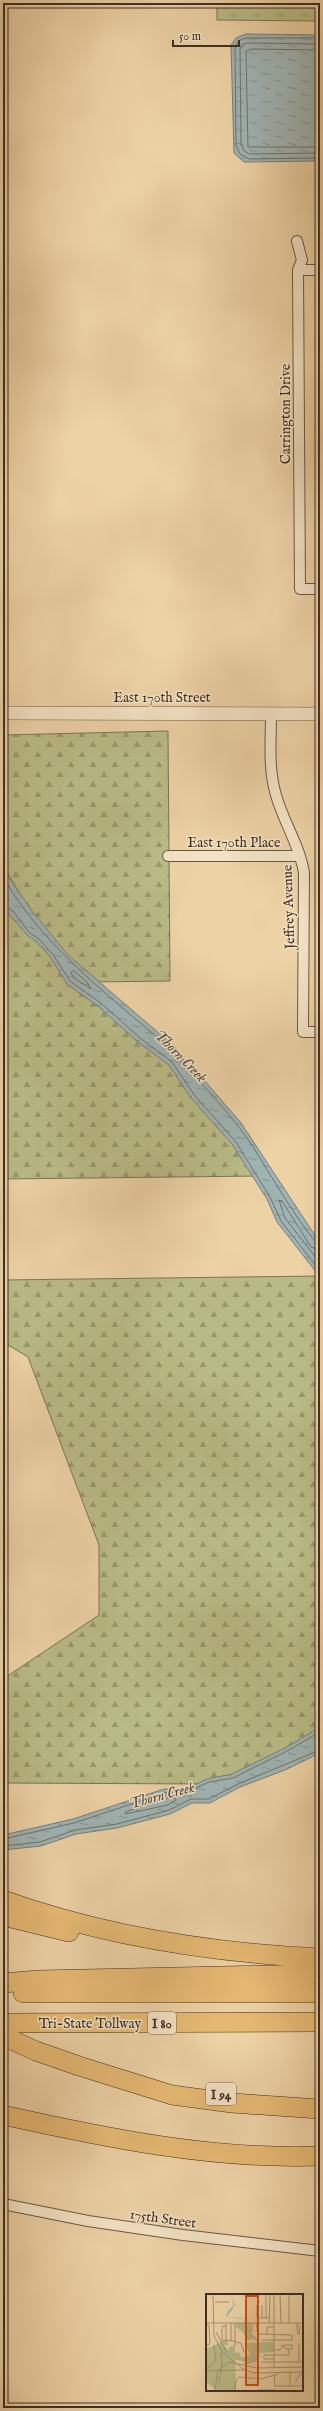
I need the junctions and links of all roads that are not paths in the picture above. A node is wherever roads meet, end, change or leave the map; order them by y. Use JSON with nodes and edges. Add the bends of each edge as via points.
{"nodes":[{"id":1,"x":297,"y":241,"type":"dead end"},
{"id":2,"x":298,"y":270,"type":"junction"},
{"id":3,"x":320,"y":270,"type":"edge"},
{"id":4,"x":320,"y":589,"type":"edge"},
{"id":5,"x":3,"y":713,"type":"edge"},
{"id":6,"x":271,"y":714,"type":"junction"},
{"id":7,"x":320,"y":714,"type":"edge"},
{"id":8,"x":168,"y":856,"type":"dead end"},
{"id":9,"x":300,"y":856,"type":"junction"},
{"id":10,"x":320,"y":1032,"type":"edge"},
{"id":11,"x":3,"y":1900,"type":"edge"},
{"id":12,"x":3,"y":1916,"type":"edge"},
{"id":13,"x":134,"y":1936,"type":"junction"},
{"id":14,"x":320,"y":1958,"type":"edge"},
{"id":15,"x":320,"y":1974,"type":"edge"},
{"id":16,"x":3,"y":1983,"type":"edge"},
{"id":17,"x":3,"y":1993,"type":"edge"},
{"id":18,"x":320,"y":1993,"type":"edge"},
{"id":19,"x":320,"y":2022,"type":"edge"},
{"id":20,"x":3,"y":2023,"type":"edge"},
{"id":21,"x":3,"y":2036,"type":"edge"},
{"id":22,"x":123,"y":2079,"type":"junction"},
{"id":23,"x":320,"y":2098,"type":"edge"},
{"id":24,"x":320,"y":2109,"type":"edge"},
{"id":25,"x":4,"y":2115,"type":"edge"},
{"id":26,"x":320,"y":2156,"type":"edge"},
{"id":27,"x":3,"y":2204,"type":"edge"},
{"id":28,"x":320,"y":2251,"type":"edge"}],
"edges":[{"from":1,"to":2,"type":"street","name":"Carrington Drive","via":[[302,260]]},
{"from":2,"to":3,"type":"street"},
{"from":2,"to":4,"type":"street","name":"Carrington Drive","via":[[300,589]]},
{"from":5,"to":6,"type":"street","name":"East 170th Street"},
{"from":6,"to":7,"type":"street","name":"East 170th Street"},
{"from":6,"to":9,"type":"street","name":"Jeffrey Avenue","via":[[271,767],[275,793]]},
{"from":8,"to":9,"type":"street","name":"East 170th Place"},
{"from":9,"to":10,"type":"street","name":"Jeffrey Avenue","via":[[304,873],[303,1032]]},
{"from":11,"to":13,"type":"highway","via":[[28,1909]]},
{"from":12,"to":13,"type":"highway","via":[[77,1934]]},
{"from":13,"to":14,"type":"highway","via":[[223,1950]]},
{"from":15,"to":16,"type":"highway","via":[[38,1980]]},
{"from":17,"to":18,"type":"highway","number":"I 80"},
{"from":19,"to":20,"type":"highway","name":"Tri-State Tollway","number":"I 80"},
{"from":21,"to":22,"type":"highway","number":"I 94","via":[[36,2051]]},
{"from":22,"to":23,"type":"highway","number":"I 94","via":[[227,2095]]},
{"from":22,"to":24,"type":"highway","via":[[172,2095],[232,2103]]},
{"from":25,"to":26,"type":"highway","via":[[201,2151]]},
{"from":27,"to":28,"type":"street","name":"175th Street","via":[[88,2221]]}]}
